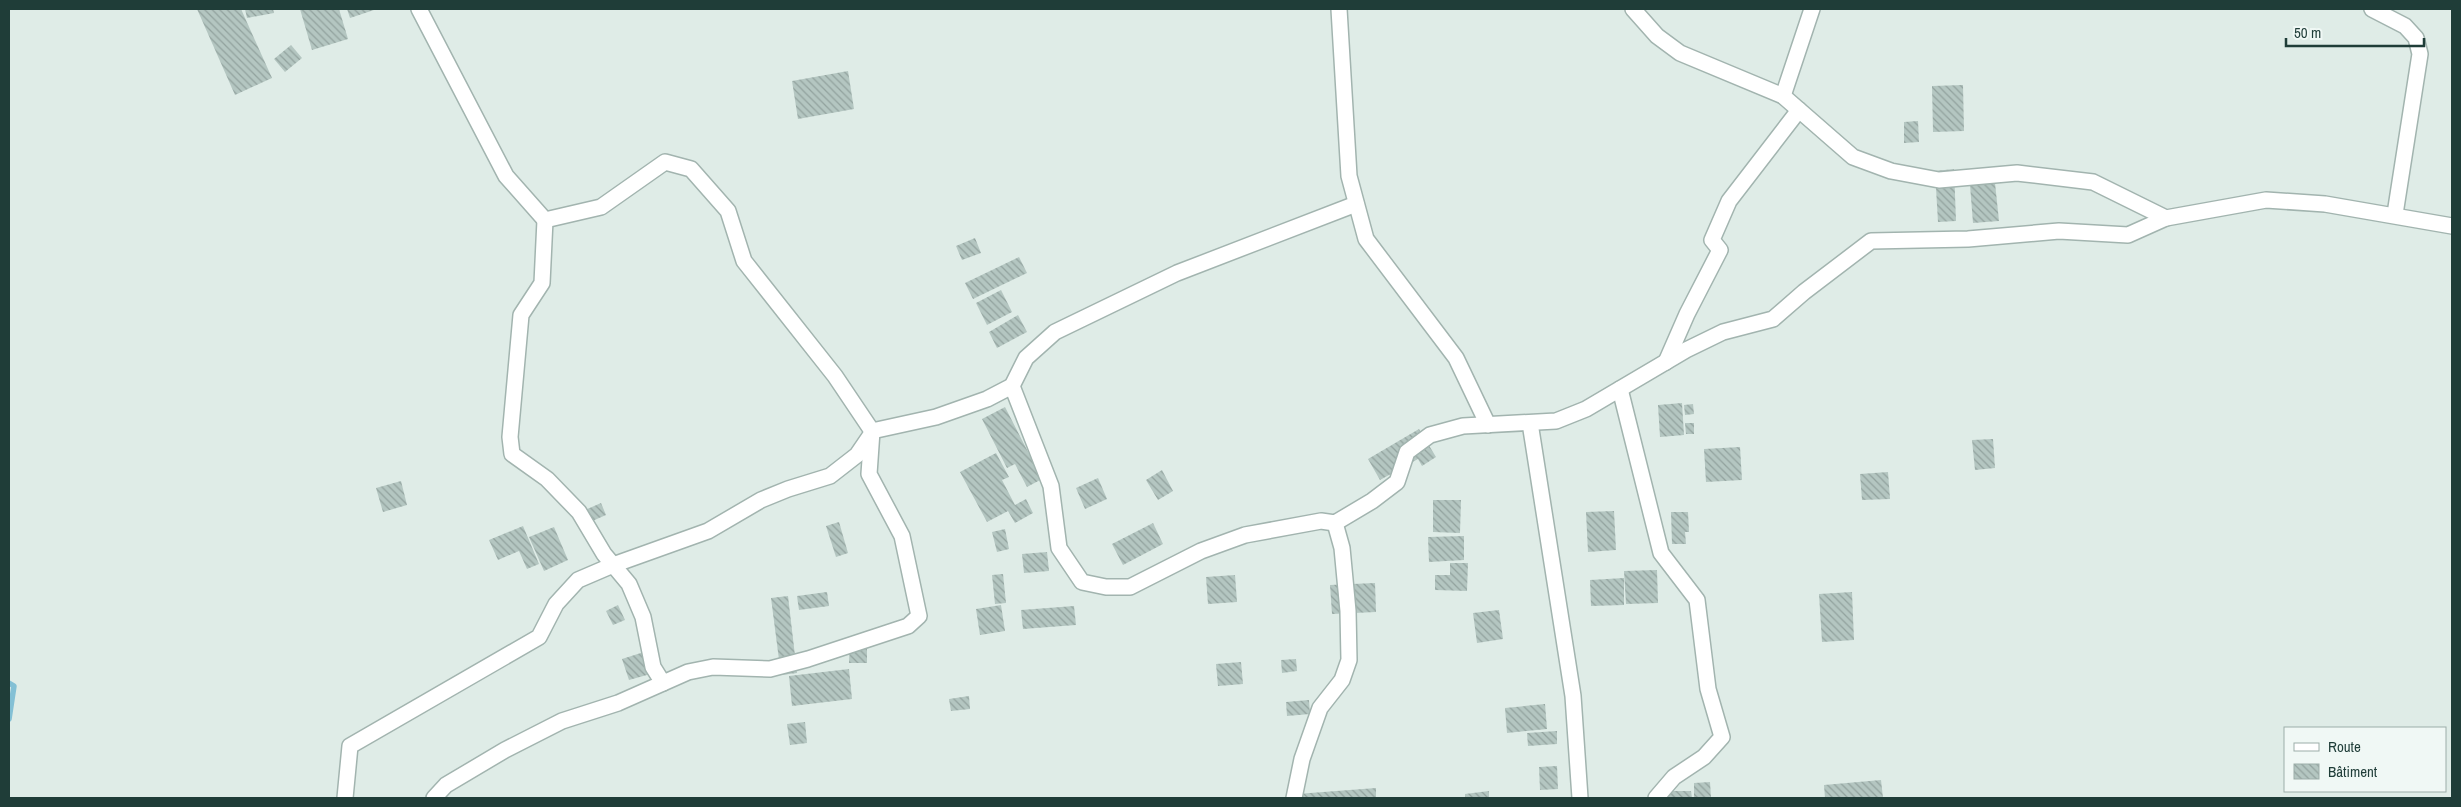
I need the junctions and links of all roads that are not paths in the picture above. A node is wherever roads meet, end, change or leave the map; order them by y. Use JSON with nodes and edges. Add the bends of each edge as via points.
{"nodes":[{"id":1,"x":419,"y":9,"type":"edge"},
{"id":2,"x":1339,"y":9,"type":"edge"},
{"id":3,"x":1633,"y":9,"type":"edge"},
{"id":4,"x":1812,"y":9,"type":"edge"},
{"id":5,"x":2372,"y":9,"type":"edge"},
{"id":6,"x":1783,"y":96,"type":"junction"},
{"id":7,"x":1799,"y":110,"type":"junction"},
{"id":8,"x":1356,"y":204,"type":"junction"},
{"id":9,"x":2395,"y":214,"type":"junction"},
{"id":10,"x":2166,"y":218,"type":"junction"},
{"id":11,"x":545,"y":220,"type":"junction"},
{"id":12,"x":2452,"y":226,"type":"edge"},
{"id":13,"x":1666,"y":362,"type":"junction"},
{"id":14,"x":1012,"y":386,"type":"junction"},
{"id":15,"x":1620,"y":389,"type":"junction"},
{"id":16,"x":1530,"y":423,"type":"junction"},
{"id":17,"x":1488,"y":425,"type":"junction"},
{"id":18,"x":872,"y":431,"type":"junction"},
{"id":19,"x":1335,"y":523,"type":"junction"},
{"id":20,"x":613,"y":564,"type":"junction"},
{"id":21,"x":663,"y":683,"type":"junction"},
{"id":22,"x":345,"y":798,"type":"edge"},
{"id":23,"x":434,"y":798,"type":"edge"},
{"id":24,"x":1294,"y":798,"type":"edge"},
{"id":25,"x":1580,"y":798,"type":"edge"},
{"id":26,"x":1656,"y":798,"type":"edge"}],
"edges":[{"from":1,"to":11,"type":"street","via":[[506,176]]},
{"from":2,"to":8,"type":"street","via":[[1349,176]]},
{"from":3,"to":6,"type":"street","via":[[1656,36],[1680,52]]},
{"from":4,"to":6,"type":"street"},
{"from":5,"to":9,"type":"street","via":[[2405,26],[2416,38],[2420,54]]},
{"from":6,"to":7,"type":"street"},
{"from":7,"to":10,"type":"street","via":[[1853,157],[1892,172],[1939,180],[2017,173],[2093,182]]},
{"from":7,"to":13,"type":"street","via":[[1729,201],[1712,240],[1720,250]]},
{"from":8,"to":14,"type":"street","via":[[1177,273],[1055,332],[1026,358]]},
{"from":8,"to":17,"type":"street","via":[[1366,239],[1456,358]]},
{"from":9,"to":10,"type":"street","via":[[2266,200]]},
{"from":9,"to":12,"type":"street"},
{"from":10,"to":13,"type":"street","via":[[2128,235],[2059,231],[1968,239],[1871,241],[1773,319],[1723,332]]},
{"from":11,"to":18,"type":"street","via":[[602,207],[664,162],[691,169],[728,211],[744,261],[834,376]]},
{"from":11,"to":20,"type":"street","via":[[542,283],[521,315],[510,437],[512,454],[547,479],[579,512]]},
{"from":13,"to":15,"type":"street"},
{"from":14,"to":18,"type":"street","via":[[936,418]]},
{"from":14,"to":19,"type":"street","via":[[1051,486],[1059,548],[1082,582],[1130,587],[1201,551],[1245,536],[1321,521]]},
{"from":15,"to":16,"type":"street","via":[[1586,409],[1556,421]]},
{"from":15,"to":26,"type":"street","via":[[1661,553],[1697,600],[1708,689],[1722,737],[1704,757],[1674,777]]},
{"from":16,"to":17,"type":"street"},
{"from":16,"to":25,"type":"street","via":[[1573,696]]},
{"from":17,"to":19,"type":"street","via":[[1464,426],[1430,435],[1407,452],[1397,482]]},
{"from":18,"to":20,"type":"street","via":[[857,455],[830,476],[761,500],[708,531]]},
{"from":18,"to":21,"type":"street","via":[[869,474],[902,536],[919,616],[908,626],[770,669],[713,667],[688,672]]},
{"from":19,"to":24,"type":"street","via":[[1342,548],[1349,660],[1342,680],[1320,708],[1302,759]]},
{"from":20,"to":21,"type":"street","via":[[629,584],[643,618],[653,667]]},
{"from":20,"to":22,"type":"street","via":[[578,580],[556,604],[539,636],[350,746]]},
{"from":21,"to":23,"type":"street","via":[[554,725],[446,785]]}]}
